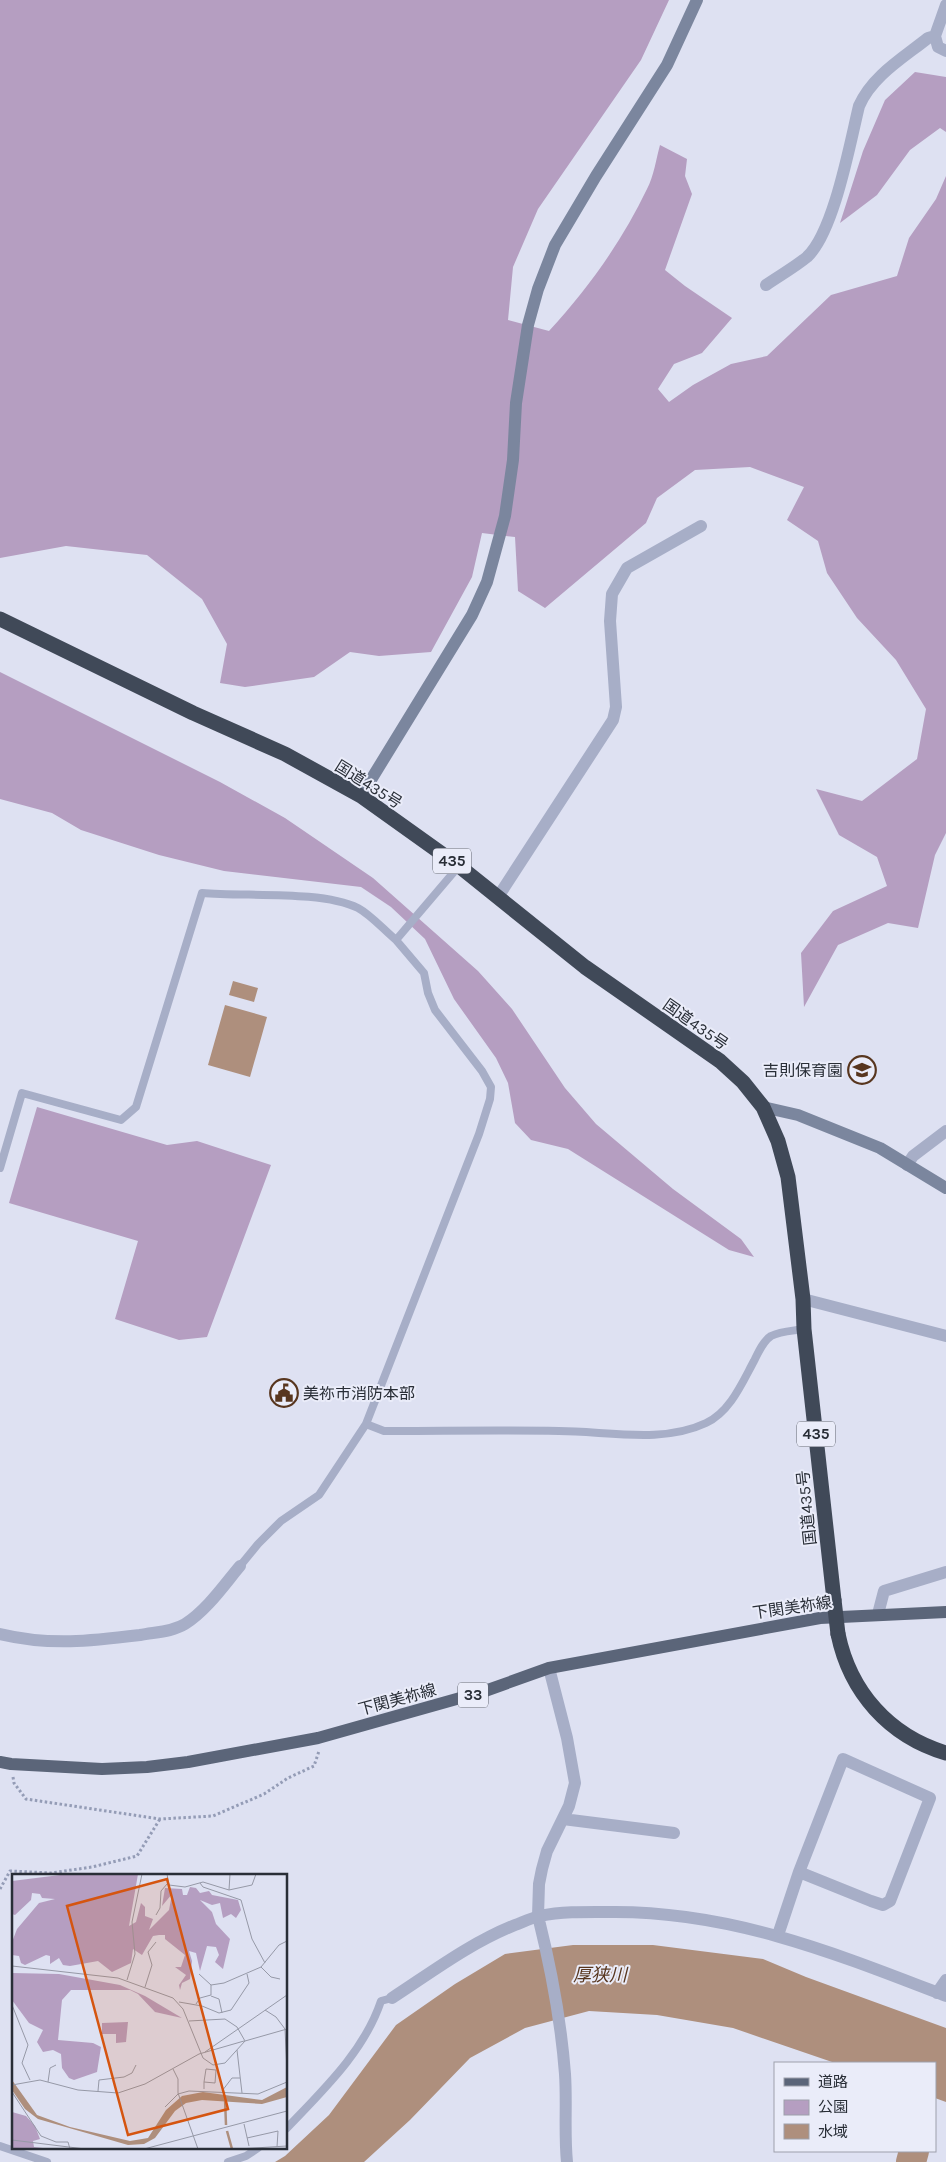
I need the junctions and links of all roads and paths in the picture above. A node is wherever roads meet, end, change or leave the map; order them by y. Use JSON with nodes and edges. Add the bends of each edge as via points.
{"nodes":[{"id":1,"x":698,"y":0,"type":"edge"},
{"id":2,"x":946,"y":5,"type":"edge"},
{"id":3,"x":935,"y":36,"type":"junction"},
{"id":4,"x":946,"y":51,"type":"edge"},
{"id":5,"x":766,"y":285,"type":"dead end"},
{"id":6,"x":701,"y":526,"type":"dead end"},
{"id":7,"x":0,"y":619,"type":"edge"},
{"id":8,"x":361,"y":796,"type":"junction"},
{"id":9,"x":459,"y":866,"type":"junction"},
{"id":10,"x":498,"y":897,"type":"junction"},
{"id":11,"x":396,"y":940,"type":"junction"},
{"id":12,"x":763,"y":1107,"type":"junction"},
{"id":13,"x":946,"y":1131,"type":"edge"},
{"id":14,"x":907,"y":1165,"type":"junction"},
{"id":15,"x":0,"y":1168,"type":"edge"},
{"id":16,"x":946,"y":1188,"type":"edge"},
{"id":17,"x":803,"y":1299,"type":"junction"},
{"id":18,"x":804,"y":1329,"type":"junction"},
{"id":19,"x":946,"y":1336,"type":"edge"},
{"id":20,"x":366,"y":1424,"type":"junction"},
{"id":21,"x":240,"y":1566,"type":"joint"},
{"id":22,"x":946,"y":1572,"type":"edge"},
{"id":23,"x":946,"y":1612,"type":"edge"},
{"id":24,"x":878,"y":1614,"type":"junction"},
{"id":25,"x":0,"y":1634,"type":"edge"},
{"id":26,"x":549,"y":1668,"type":"junction"},
{"id":27,"x":318,"y":1738,"type":"junction"},
{"id":28,"x":946,"y":1753,"type":"edge"},
{"id":29,"x":5,"y":1763,"type":"edge"},
{"id":30,"x":562,"y":1819,"type":"junction"},
{"id":31,"x":160,"y":1820,"type":"junction"},
{"id":32,"x":674,"y":1833,"type":"dead end"},
{"id":33,"x":799,"y":1872,"type":"junction"},
{"id":34,"x":0,"y":1889,"type":"edge"},
{"id":35,"x":538,"y":1916,"type":"junction"},
{"id":36,"x":778,"y":1935,"type":"junction"},
{"id":37,"x":946,"y":1980,"type":"edge"},
{"id":38,"x":942,"y":1994,"type":"edge"},
{"id":39,"x":392,"y":1998,"type":"joint"},
{"id":40,"x":288,"y":2127,"type":"edge"},
{"id":41,"x":0,"y":2146,"type":"edge"},
{"id":42,"x":255,"y":2150,"type":"edge"},
{"id":43,"x":47,"y":2162,"type":"edge"},
{"id":44,"x":228,"y":2162,"type":"edge"},
{"id":45,"x":567,"y":2162,"type":"edge"}],
"edges":[{"from":1,"to":8,"type":"street","via":[[667,65],[555,245],[528,325],[516,403],[513,460],[505,516],[487,582],[472,615]]},
{"from":2,"to":3,"type":"street"},
{"from":3,"to":4,"type":"street","via":[[938,47]]},
{"from":3,"to":5,"type":"street","via":[[928,38],[865,92],[831,214],[822,234],[808,256]]},
{"from":6,"to":10,"type":"street","via":[[627,568],[612,594],[610,621],[616,707],[613,720]]},
{"from":7,"to":8,"type":"highway","name":"国道435号","number":"435","via":[[285,754]]},
{"from":8,"to":9,"type":"highway","name":"国道435号","number":"435"},
{"from":9,"to":10,"type":"highway","name":"国道435号","number":"435"},
{"from":9,"to":11,"type":"lane"},
{"from":10,"to":12,"type":"highway","name":"国道435号","number":"435","via":[[585,967],[720,1062],[743,1082]]},
{"from":11,"to":15,"type":"lane","via":[[359,908],[338,901],[202,893],[136,1107],[120,1120],[22,1093]]},
{"from":11,"to":20,"type":"lane","via":[[424,973],[435,1010],[491,1087],[479,1134]]},
{"from":12,"to":14,"type":"street","via":[[798,1115],[880,1148]]},
{"from":12,"to":17,"type":"highway","name":"国道435号","number":"435","via":[[778,1141],[788,1177]]},
{"from":13,"to":14,"type":"street","via":[[913,1156]]},
{"from":14,"to":16,"type":"street"},
{"from":17,"to":18,"type":"highway","name":"国道435号","number":"435"},
{"from":17,"to":19,"type":"street"},
{"from":18,"to":20,"type":"lane","via":[[770,1337],[725,1409],[707,1423],[681,1431],[654,1434],[384,1431]]},
{"from":18,"to":28,"type":"highway","name":"国道435号","number":"435","bridge":true,"via":[[843,1657],[854,1681],[881,1715],[912,1739]]},
{"from":20,"to":21,"type":"lane","via":[[319,1495],[281,1521]]},
{"from":21,"to":25,"type":"street","via":[[208,1604],[185,1624],[168,1631],[105,1640],[53,1642]]},
{"from":22,"to":24,"type":"street","via":[[884,1591]]},
{"from":23,"to":24,"type":"main road","name":"下関美祢線","number":"33"},
{"from":24,"to":26,"type":"main road","name":"下関美祢線","number":"33","via":[[820,1618]]},
{"from":26,"to":27,"type":"main road","name":"下関美祢線","number":"33","via":[[485,1692]]},
{"from":26,"to":30,"type":"street","via":[[574,1770],[575,1783]]},
{"from":27,"to":29,"type":"main road","name":"下関美祢線","number":"33","via":[[147,1767],[102,1770]]},
{"from":27,"to":31,"type":"path","via":[[319,1752],[314,1766],[264,1794],[213,1816]]},
{"from":29,"to":31,"type":"path","via":[[26,1799]]},
{"from":30,"to":32,"type":"street"},
{"from":30,"to":35,"type":"street","via":[[542,1869]]},
{"from":31,"to":34,"type":"path","via":[[137,1856],[51,1873],[10,1870]]},
{"from":33,"to":33,"type":"street","via":[[843,1759],[930,1798],[890,1901],[883,1905]]},
{"from":33,"to":36,"type":"street"},
{"from":35,"to":36,"type":"street","via":[[646,1912],[692,1916]]},
{"from":35,"to":39,"type":"street","via":[[465,1948]]},
{"from":35,"to":45,"type":"street","via":[[561,2030]]},
{"from":36,"to":38,"type":"street"},
{"from":37,"to":38,"type":"street"},
{"from":39,"to":40,"type":"lane","via":[[381,2001],[360,2046]]},
{"from":41,"to":43,"type":"lane"},
{"from":42,"to":44,"type":"lane"}]}
